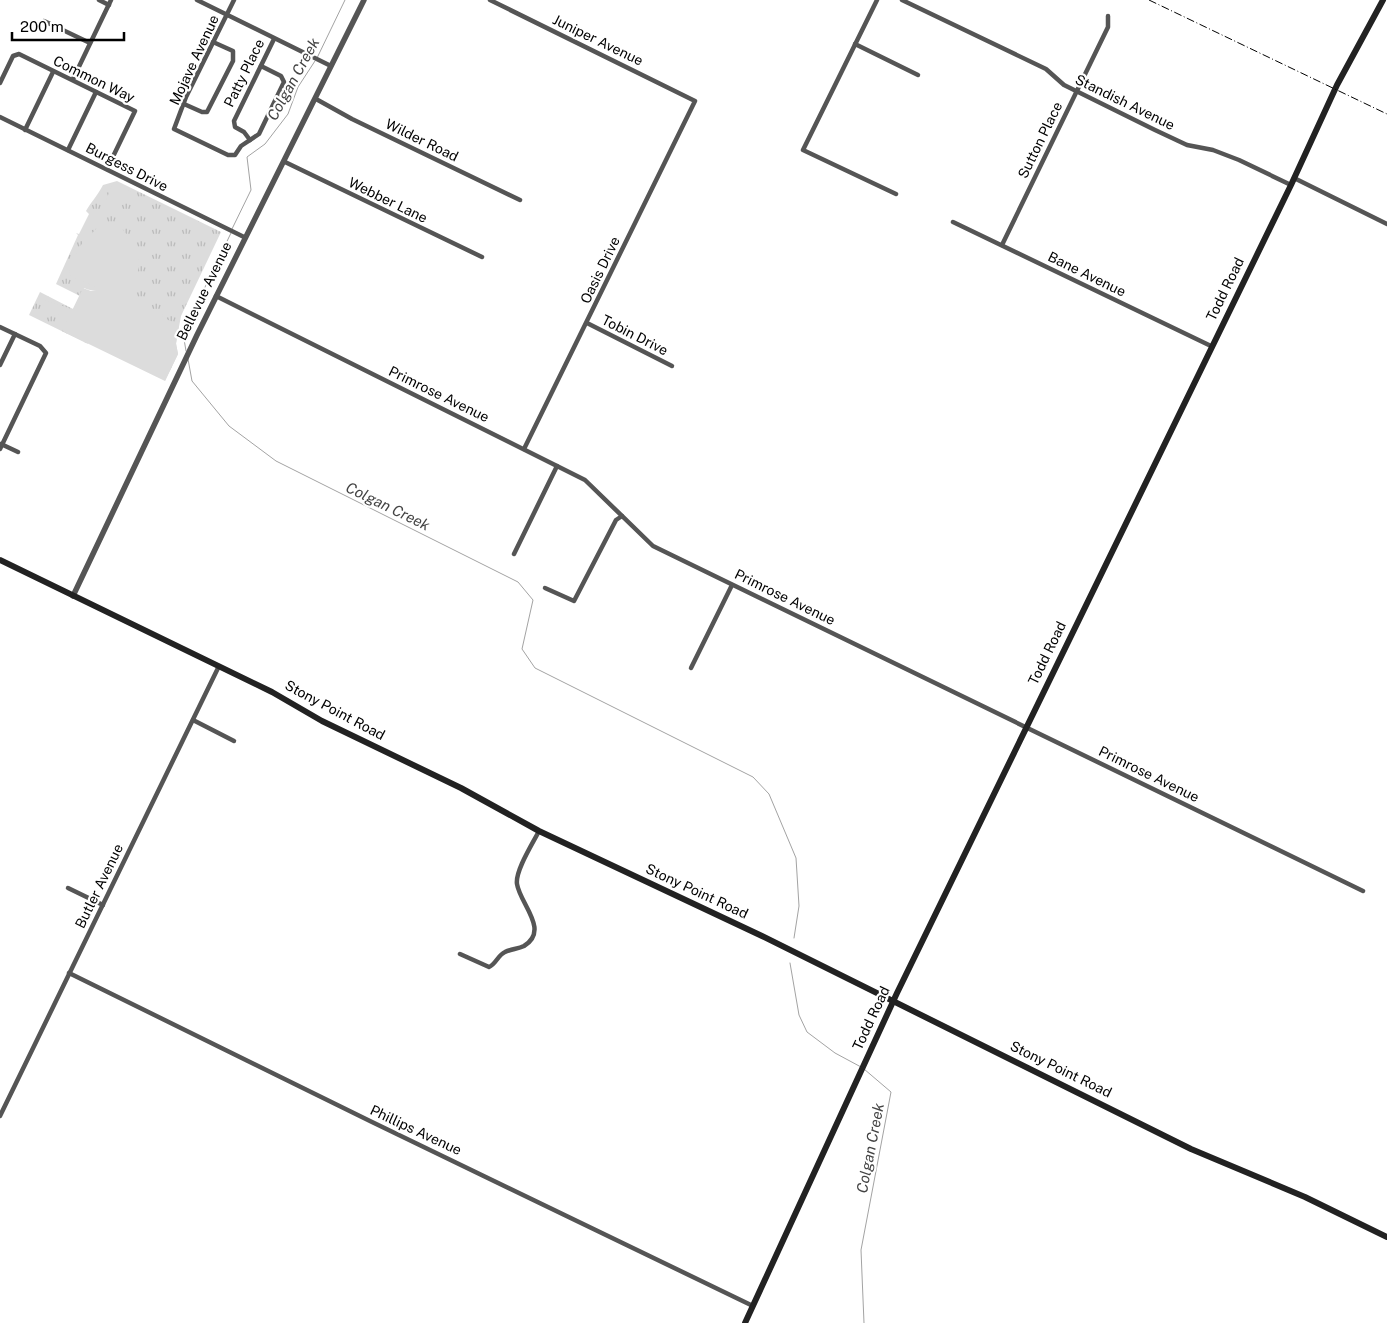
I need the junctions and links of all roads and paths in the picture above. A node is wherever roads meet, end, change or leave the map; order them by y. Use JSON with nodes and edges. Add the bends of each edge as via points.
{"nodes":[{"id":1,"x":99,"y":0,"type":"edge"},
{"id":2,"x":197,"y":0,"type":"edge"},
{"id":3,"x":234,"y":0,"type":"edge"},
{"id":4,"x":364,"y":0,"type":"edge"},
{"id":5,"x":490,"y":0,"type":"edge"},
{"id":6,"x":877,"y":0,"type":"edge"},
{"id":7,"x":902,"y":0,"type":"edge"},
{"id":8,"x":1383,"y":0,"type":"edge"},
{"id":9,"x":110,"y":2,"type":"edge"},
{"id":10,"x":227,"y":14,"type":"junction"},
{"id":11,"x":1108,"y":16,"type":"dead end"},
{"id":12,"x":44,"y":21,"type":"dead end"},
{"id":13,"x":274,"y":39,"type":"junction"},
{"id":14,"x":213,"y":42,"type":"junction"},
{"id":15,"x":90,"y":43,"type":"junction"},
{"id":16,"x":856,"y":44,"type":"junction"},
{"id":17,"x":261,"y":66,"type":"junction"},
{"id":18,"x":331,"y":66,"type":"junction"},
{"id":19,"x":53,"y":72,"type":"junction"},
{"id":20,"x":918,"y":74,"type":"dead end"},
{"id":21,"x":72,"y":79,"type":"junction"},
{"id":22,"x":0,"y":84,"type":"edge"},
{"id":23,"x":1076,"y":91,"type":"junction"},
{"id":24,"x":96,"y":92,"type":"junction"},
{"id":25,"x":316,"y":98,"type":"junction"},
{"id":26,"x":695,"y":100,"type":"joint"},
{"id":27,"x":184,"y":104,"type":"junction"},
{"id":28,"x":0,"y":117,"type":"edge"},
{"id":29,"x":25,"y":130,"type":"junction"},
{"id":30,"x":250,"y":140,"type":"junction"},
{"id":31,"x":68,"y":150,"type":"junction"},
{"id":32,"x":284,"y":162,"type":"junction"},
{"id":33,"x":107,"y":169,"type":"junction"},
{"id":34,"x":1294,"y":178,"type":"junction"},
{"id":35,"x":1291,"y":185,"type":"junction"},
{"id":36,"x":896,"y":194,"type":"dead end"},
{"id":37,"x":520,"y":200,"type":"dead end"},
{"id":38,"x":953,"y":222,"type":"dead end"},
{"id":39,"x":1387,"y":224,"type":"edge"},
{"id":40,"x":244,"y":237,"type":"junction"},
{"id":41,"x":1002,"y":245,"type":"junction"},
{"id":42,"x":482,"y":257,"type":"dead end"},
{"id":43,"x":216,"y":296,"type":"junction"},
{"id":44,"x":587,"y":323,"type":"junction"},
{"id":45,"x":0,"y":327,"type":"edge"},
{"id":46,"x":15,"y":334,"type":"junction"},
{"id":47,"x":1211,"y":346,"type":"junction"},
{"id":48,"x":0,"y":365,"type":"edge"},
{"id":49,"x":672,"y":366,"type":"dead end"},
{"id":50,"x":1,"y":446,"type":"edge"},
{"id":51,"x":524,"y":449,"type":"junction"},
{"id":52,"x":18,"y":452,"type":"dead end"},
{"id":53,"x":557,"y":466,"type":"junction"},
{"id":54,"x":622,"y":516,"type":"junction"},
{"id":55,"x":514,"y":554,"type":"dead end"},
{"id":56,"x":0,"y":560,"type":"edge"},
{"id":57,"x":732,"y":585,"type":"junction"},
{"id":58,"x":545,"y":588,"type":"dead end"},
{"id":59,"x":73,"y":596,"type":"junction"},
{"id":60,"x":219,"y":666,"type":"junction"},
{"id":61,"x":691,"y":668,"type":"dead end"},
{"id":62,"x":193,"y":720,"type":"junction"},
{"id":63,"x":1026,"y":726,"type":"junction"},
{"id":64,"x":234,"y":741,"type":"dead end"},
{"id":65,"x":539,"y":831,"type":"junction"},
{"id":66,"x":68,"y":888,"type":"dead end"},
{"id":67,"x":1363,"y":891,"type":"dead end"},
{"id":68,"x":103,"y":905,"type":"junction"},
{"id":69,"x":460,"y":954,"type":"dead end"},
{"id":70,"x":69,"y":973,"type":"junction"},
{"id":71,"x":893,"y":1001,"type":"junction"},
{"id":72,"x":0,"y":1116,"type":"edge"},
{"id":73,"x":1387,"y":1237,"type":"edge"},
{"id":74,"x":753,"y":1306,"type":"junction"},
{"id":75,"x":745,"y":1323,"type":"edge"}],
"edges":[{"from":1,"to":9,"type":"street"},
{"from":2,"to":10,"type":"street"},
{"from":3,"to":10,"type":"street","name":"Mojave Avenue"},
{"from":4,"to":18,"type":"street","name":"Bellevue Avenue"},
{"from":5,"to":26,"type":"street","name":"Juniper Avenue"},
{"from":6,"to":16,"type":"street"},
{"from":7,"to":23,"type":"street","name":"Standish Avenue","via":[[1046,69]]},
{"from":8,"to":34,"type":"main road","name":"Todd Road","via":[[1337,85]]},
{"from":9,"to":15,"type":"street"},
{"from":10,"to":13,"type":"street"},
{"from":10,"to":14,"type":"street","name":"Mojave Avenue"},
{"from":11,"to":23,"type":"street","name":"Sutton Place","via":[[1108,26]]},
{"from":12,"to":15,"type":"street"},
{"from":13,"to":17,"type":"street","name":"Patty Place"},
{"from":13,"to":18,"type":"street"},
{"from":14,"to":27,"type":"street","name":"Mojave Avenue"},
{"from":14,"to":27,"type":"street","via":[[233,51],[234,58],[207,112]]},
{"from":15,"to":21,"type":"street"},
{"from":16,"to":20,"type":"street"},
{"from":16,"to":36,"type":"street","via":[[804,150]]},
{"from":17,"to":30,"type":"street","name":"Patty Place","via":[[234,121],[235,127]]},
{"from":17,"to":30,"type":"street","via":[[281,76],[284,82],[262,130]]},
{"from":18,"to":25,"type":"street","name":"Bellevue Avenue"},
{"from":19,"to":21,"type":"street","name":"Common Way"},
{"from":19,"to":22,"type":"street","name":"Common Way","via":[[16,54]]},
{"from":19,"to":29,"type":"street"},
{"from":21,"to":24,"type":"street","name":"Common Way"},
{"from":23,"to":35,"type":"street","name":"Standish Avenue","via":[[1187,145],[1213,150]]},
{"from":23,"to":41,"type":"street","name":"Sutton Place"},
{"from":24,"to":31,"type":"street"},
{"from":24,"to":33,"type":"street","name":"Common Way","via":[[135,111]]},
{"from":25,"to":32,"type":"street","name":"Bellevue Avenue"},
{"from":25,"to":37,"type":"street","name":"Wilder Road","via":[[352,119]]},
{"from":26,"to":44,"type":"street","name":"Oasis Drive"},
{"from":27,"to":30,"type":"street","name":"Mojave Avenue","via":[[174,129],[230,156]]},
{"from":28,"to":29,"type":"street","name":"Burgess Drive"},
{"from":29,"to":31,"type":"street","name":"Burgess Drive"},
{"from":31,"to":33,"type":"street","name":"Burgess Drive"},
{"from":32,"to":40,"type":"street","name":"Bellevue Avenue"},
{"from":32,"to":42,"type":"street","name":"Webber Lane"},
{"from":33,"to":40,"type":"street","name":"Burgess Drive"},
{"from":34,"to":35,"type":"main road","name":"Todd Road"},
{"from":34,"to":39,"type":"street"},
{"from":35,"to":47,"type":"main road","name":"Todd Road"},
{"from":38,"to":41,"type":"street","name":"Bane Avenue"},
{"from":40,"to":43,"type":"street","name":"Bellevue Avenue"},
{"from":41,"to":47,"type":"street","name":"Bane Avenue"},
{"from":43,"to":51,"type":"street","name":"Primrose Avenue"},
{"from":43,"to":59,"type":"street","name":"Bellevue Avenue"},
{"from":44,"to":49,"type":"street","name":"Tobin Drive"},
{"from":44,"to":51,"type":"street","name":"Oasis Drive"},
{"from":45,"to":46,"type":"street"},
{"from":46,"to":48,"type":"street"},
{"from":46,"to":50,"type":"street","via":[[40,346],[46,353]]},
{"from":47,"to":63,"type":"main road","name":"Todd Road"},
{"from":50,"to":52,"type":"street"},
{"from":51,"to":53,"type":"street","name":"Primrose Avenue"},
{"from":53,"to":54,"type":"street","name":"Primrose Avenue","via":[[585,480]]},
{"from":53,"to":55,"type":"street"},
{"from":54,"to":57,"type":"street","name":"Primrose Avenue","via":[[653,546]]},
{"from":54,"to":58,"type":"street","via":[[616,520],[574,600]]},
{"from":56,"to":59,"type":"main road","name":"Stony Point Road"},
{"from":57,"to":61,"type":"street"},
{"from":57,"to":63,"type":"street","name":"Primrose Avenue"},
{"from":59,"to":60,"type":"main road","name":"Stony Point Road"},
{"from":60,"to":62,"type":"street","name":"Butler Avenue"},
{"from":60,"to":65,"type":"main road","name":"Stony Point Road"},
{"from":62,"to":64,"type":"street"},
{"from":62,"to":68,"type":"street","name":"Butler Avenue"},
{"from":63,"to":67,"type":"street","name":"Primrose Avenue"},
{"from":63,"to":71,"type":"main road","name":"Todd Road"},
{"from":65,"to":69,"type":"street","via":[[517,876],[520,893],[534,923],[529,941],[506,952],[488,967]]},
{"from":65,"to":71,"type":"main road","name":"Stony Point Road"},
{"from":66,"to":68,"type":"street"},
{"from":68,"to":70,"type":"street","name":"Butler Avenue"},
{"from":70,"to":72,"type":"street","name":"Butler Avenue"},
{"from":70,"to":74,"type":"street","name":"Phillips Avenue"},
{"from":71,"to":73,"type":"main road","name":"Stony Point Road","via":[[1191,1149],[1300,1195]]},
{"from":71,"to":74,"type":"main road","name":"Todd Road"},
{"from":74,"to":75,"type":"main road","name":"Todd Road"}]}
